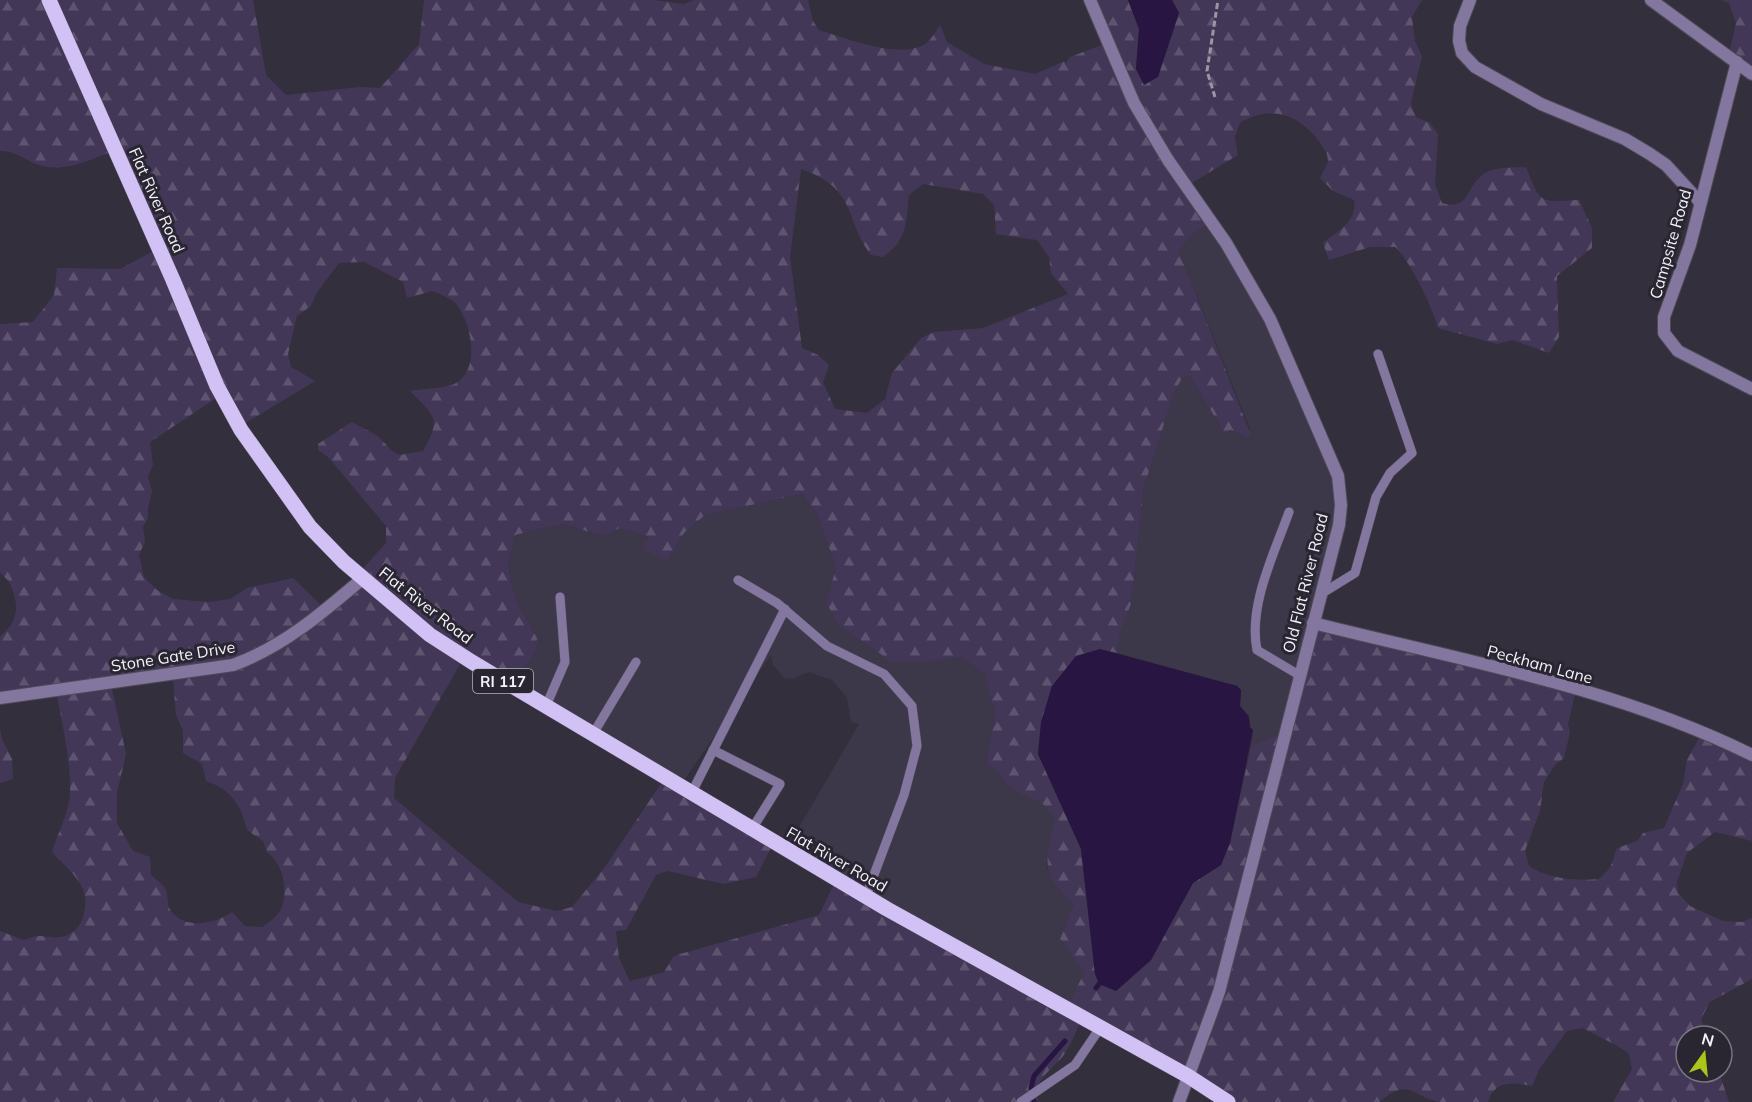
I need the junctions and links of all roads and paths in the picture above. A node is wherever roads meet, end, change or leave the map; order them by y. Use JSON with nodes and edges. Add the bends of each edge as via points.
{"nodes":[{"id":1,"x":48,"y":0,"type":"edge"},
{"id":2,"x":1090,"y":0,"type":"edge"},
{"id":3,"x":1218,"y":0,"type":"edge"},
{"id":4,"x":1470,"y":0,"type":"edge"},
{"id":5,"x":1651,"y":0,"type":"edge"},
{"id":6,"x":1737,"y":62,"type":"junction"},
{"id":7,"x":1752,"y":74,"type":"edge"},
{"id":8,"x":1215,"y":97,"type":"dead end"},
{"id":9,"x":1700,"y":202,"type":"junction"},
{"id":10,"x":1378,"y":354,"type":"dead end"},
{"id":11,"x":1752,"y":389,"type":"edge"},
{"id":12,"x":1288,"y":512,"type":"dead end"},
{"id":13,"x":362,"y":579,"type":"junction"},
{"id":14,"x":738,"y":580,"type":"dead end"},
{"id":15,"x":1321,"y":594,"type":"junction"},
{"id":16,"x":560,"y":597,"type":"dead end"},
{"id":17,"x":784,"y":609,"type":"junction"},
{"id":18,"x":1313,"y":624,"type":"junction"},
{"id":19,"x":636,"y":662,"type":"dead end"},
{"id":20,"x":1299,"y":675,"type":"junction"},
{"id":21,"x":0,"y":698,"type":"edge"},
{"id":22,"x":546,"y":706,"type":"junction"},
{"id":23,"x":593,"y":734,"type":"junction"},
{"id":24,"x":713,"y":750,"type":"junction"},
{"id":25,"x":1752,"y":755,"type":"edge"},
{"id":26,"x":691,"y":794,"type":"junction"},
{"id":27,"x":752,"y":829,"type":"junction"},
{"id":28,"x":866,"y":896,"type":"junction"},
{"id":29,"x":1100,"y":1028,"type":"junction"},
{"id":30,"x":1188,"y":1077,"type":"junction"},
{"id":31,"x":1021,"y":1102,"type":"edge"},
{"id":32,"x":1179,"y":1102,"type":"edge"},
{"id":33,"x":1228,"y":1102,"type":"edge"}],
"edges":[{"from":1,"to":13,"type":"main road","name":"Flat River Road","number":"RI 117","via":[[229,410],[310,527]]},
{"from":2,"to":15,"type":"street","name":"Old Flat River Road","via":[[1134,103],[1226,243],[1270,319],[1338,476],[1339,525]]},
{"from":3,"to":8,"type":"path","via":[[1207,71]]},
{"from":4,"to":9,"type":"street","via":[[1459,41],[1462,53],[1474,67],[1540,104],[1625,139],[1666,165]]},
{"from":5,"to":6,"type":"street"},
{"from":6,"to":7,"type":"street"},
{"from":6,"to":9,"type":"street","name":"Campsite Road"},
{"from":9,"to":11,"type":"street","name":"Campsite Road","via":[[1664,317],[1664,333],[1678,351]]},
{"from":10,"to":15,"type":"lane","via":[[1412,453],[1390,473],[1376,497],[1355,573]]},
{"from":12,"to":20,"type":"lane","via":[[1264,583],[1254,633],[1257,650]]},
{"from":13,"to":21,"type":"street","name":"Stone Gate Drive","via":[[306,626],[254,658],[233,665]]},
{"from":13,"to":22,"type":"main road","name":"Flat River Road","number":"RI 117","via":[[430,635]]},
{"from":14,"to":17,"type":"lane"},
{"from":15,"to":18,"type":"street","name":"Old Flat River Road"},
{"from":16,"to":22,"type":"lane","via":[[565,662]]},
{"from":17,"to":24,"type":"lane"},
{"from":17,"to":28,"type":"lane","via":[[827,646],[884,674],[912,705],[917,746],[904,795]]},
{"from":18,"to":20,"type":"street","name":"Old Flat River Road"},
{"from":18,"to":25,"type":"street","name":"Peckham Lane","via":[[1623,703]]},
{"from":19,"to":23,"type":"lane"},
{"from":20,"to":30,"type":"street","name":"Old Flat River Road","via":[[1219,992]]},
{"from":22,"to":23,"type":"main road","name":"Flat River Road","number":"RI 117"},
{"from":23,"to":26,"type":"main road","name":"Flat River Road","number":"RI 117"},
{"from":24,"to":26,"type":"lane"},
{"from":24,"to":27,"type":"lane","via":[[780,784]]},
{"from":26,"to":27,"type":"main road","name":"Flat River Road","number":"RI 117"},
{"from":27,"to":28,"type":"main road","name":"Flat River Road","number":"RI 117"},
{"from":28,"to":29,"type":"main road","name":"Flat River Road","number":"RI 117"},
{"from":29,"to":30,"type":"main road","name":"Flat River Road","number":"RI 117"},
{"from":29,"to":31,"type":"lane","via":[[1075,1065]]},
{"from":30,"to":32,"type":"street","name":"Old Flat River Road"},
{"from":30,"to":33,"type":"main road","name":"Flat River Road","number":"RI 117"}]}
